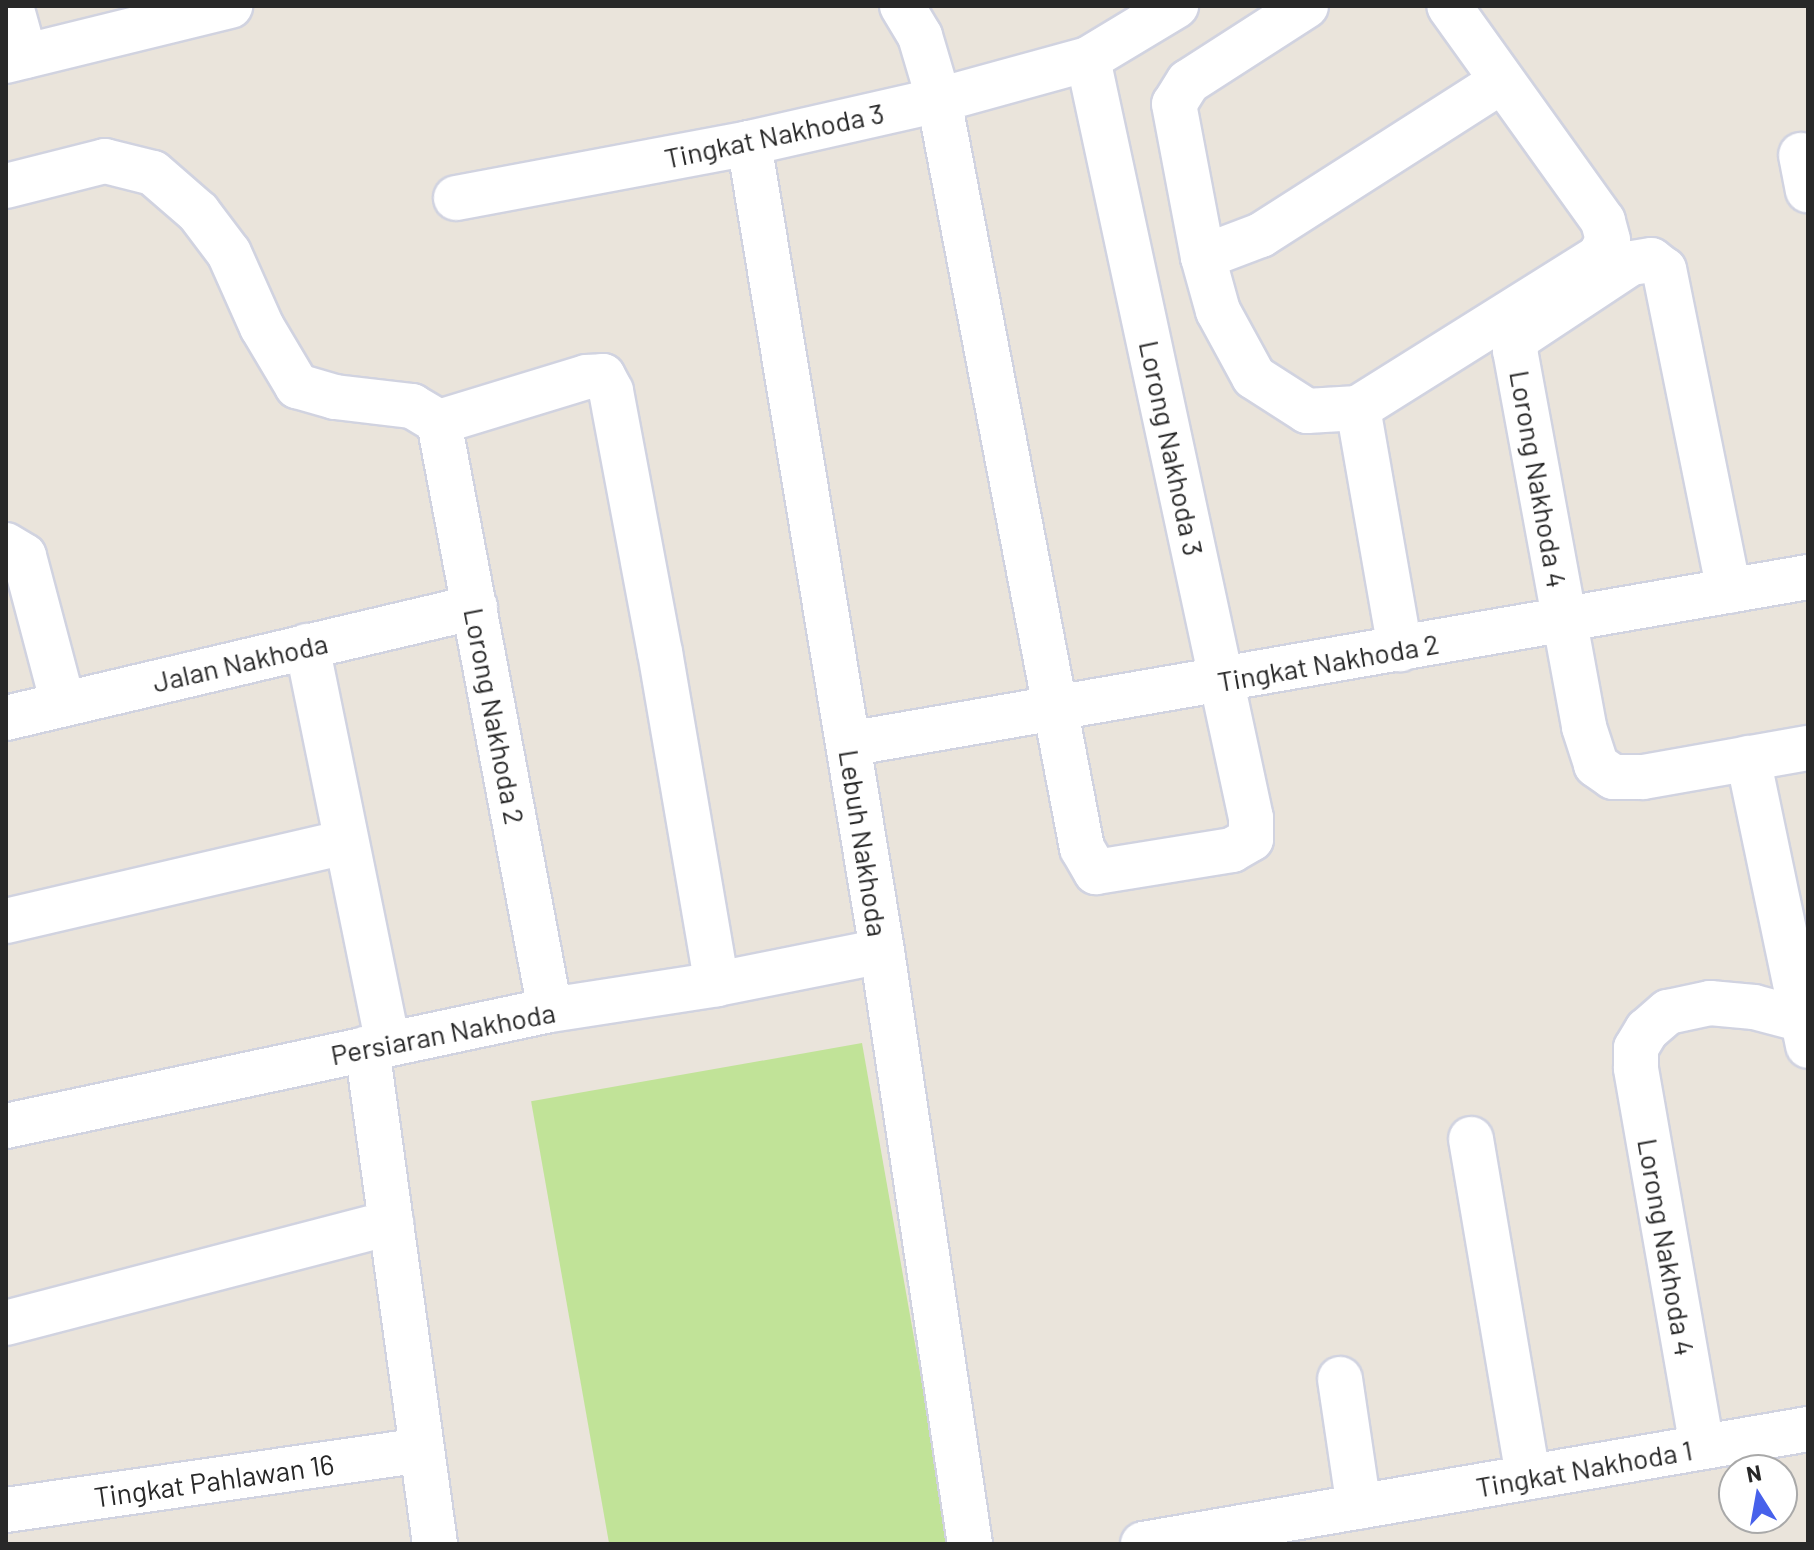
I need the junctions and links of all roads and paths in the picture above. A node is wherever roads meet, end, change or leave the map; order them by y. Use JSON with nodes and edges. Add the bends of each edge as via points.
{"nodes":[{"id":1,"x":11,"y":6,"type":"edge"},
{"id":2,"x":230,"y":6,"type":"edge"},
{"id":3,"x":902,"y":6,"type":"edge"},
{"id":4,"x":1176,"y":6,"type":"edge"},
{"id":5,"x":1306,"y":6,"type":"edge"},
{"id":6,"x":1449,"y":6,"type":"edge"},
{"id":7,"x":16,"y":58,"type":"edge"},
{"id":8,"x":1088,"y":59,"type":"junction"},
{"id":9,"x":1502,"y":81,"type":"junction"},
{"id":10,"x":939,"y":100,"type":"junction"},
{"id":11,"x":749,"y":143,"type":"junction"},
{"id":12,"x":6,"y":186,"type":"edge"},
{"id":13,"x":456,"y":198,"type":"dead end"},
{"id":14,"x":1203,"y":257,"type":"junction"},
{"id":15,"x":1358,"y":408,"type":"junction"},
{"id":16,"x":439,"y":422,"type":"junction"},
{"id":17,"x":6,"y":545,"type":"edge"},
{"id":18,"x":1808,"y":577,"type":"edge"},
{"id":19,"x":1729,"y":591,"type":"junction"},
{"id":20,"x":475,"y":607,"type":"junction"},
{"id":21,"x":1565,"y":620,"type":"junction"},
{"id":22,"x":307,"y":646,"type":"junction"},
{"id":23,"x":1400,"y":649,"type":"junction"},
{"id":24,"x":1222,"y":680,"type":"junction"},
{"id":25,"x":63,"y":704,"type":"junction"},
{"id":26,"x":1056,"y":707,"type":"junction"},
{"id":27,"x":6,"y":718,"type":"edge"},
{"id":28,"x":848,"y":744,"type":"junction"},
{"id":29,"x":1808,"y":748,"type":"edge"},
{"id":30,"x":1748,"y":758,"type":"junction"},
{"id":31,"x":345,"y":842,"type":"junction"},
{"id":32,"x":6,"y":921,"type":"edge"},
{"id":33,"x":882,"y":951,"type":"junction"},
{"id":34,"x":717,"y":984,"type":"junction"},
{"id":35,"x":550,"y":1010,"type":"junction"},
{"id":36,"x":1806,"y":1034,"type":"edge"},
{"id":37,"x":377,"y":1046,"type":"junction"},
{"id":38,"x":6,"y":1126,"type":"edge"},
{"id":39,"x":1471,"y":1139,"type":"dead end"},
{"id":40,"x":391,"y":1223,"type":"junction"},
{"id":41,"x":6,"y":1323,"type":"edge"},
{"id":42,"x":1340,"y":1379,"type":"dead end"},
{"id":43,"x":1808,"y":1429,"type":"edge"},
{"id":44,"x":1702,"y":1447,"type":"junction"},
{"id":45,"x":422,"y":1450,"type":"junction"},
{"id":46,"x":1528,"y":1477,"type":"junction"},
{"id":47,"x":1359,"y":1507,"type":"junction"},
{"id":48,"x":6,"y":1510,"type":"edge"},
{"id":49,"x":435,"y":1544,"type":"edge"},
{"id":50,"x":970,"y":1544,"type":"edge"},
{"id":51,"x":1143,"y":1544,"type":"edge"}],
"edges":[{"from":1,"to":7,"type":"street"},
{"from":2,"to":7,"type":"street"},
{"from":3,"to":10,"type":"street","via":[[920,36]]},
{"from":4,"to":8,"type":"street","name":"Tingkat Nakhoda 3"},
{"from":5,"to":14,"type":"street","via":[[1188,82],[1174,104]]},
{"from":6,"to":9,"type":"street"},
{"from":8,"to":10,"type":"street","name":"Tingkat Nakhoda 3"},
{"from":8,"to":24,"type":"street","name":"Lorong Nakhoda 3"},
{"from":9,"to":14,"type":"street","via":[[1261,235]]},
{"from":9,"to":15,"type":"street","via":[[1603,221],[1608,240],[1599,257]]},
{"from":10,"to":11,"type":"street","name":"Tingkat Nakhoda 3"},
{"from":10,"to":26,"type":"street"},
{"from":11,"to":13,"type":"street","name":"Tingkat Nakhoda 3"},
{"from":11,"to":28,"type":"street","name":"Lebuh Nakhoda"},
{"from":12,"to":16,"type":"street","via":[[105,161],[153,173],[198,212],[229,253],[262,327],[297,386],[335,397],[412,406]]},
{"from":14,"to":15,"type":"street","via":[[1218,311],[1254,377],[1307,411]]},
{"from":15,"to":23,"type":"street"},
{"from":16,"to":20,"type":"street","name":"Lorong Nakhoda 2"},
{"from":16,"to":34,"type":"street","via":[[586,377],[603,376],[611,391]]},
{"from":17,"to":25,"type":"street","via":[[24,556]]},
{"from":18,"to":19,"type":"street","name":"Tingkat Nakhoda 2"},
{"from":19,"to":21,"type":"street","name":"Tingkat Nakhoda 2"},
{"from":19,"to":21,"type":"street","name":"Lorong Nakhoda 4","via":[[1664,270],[1651,260],[1631,263],[1519,337],[1515,350]]},
{"from":20,"to":22,"type":"street","name":"Jalan Nakhoda"},
{"from":20,"to":35,"type":"street","name":"Lorong Nakhoda 2"},
{"from":21,"to":23,"type":"street","name":"Tingkat Nakhoda 2"},
{"from":21,"to":30,"type":"street","name":"Lorong Nakhoda 4","via":[[1596,765],[1613,777],[1643,777]]},
{"from":22,"to":25,"type":"street","name":"Jalan Nakhoda"},
{"from":22,"to":31,"type":"street"},
{"from":23,"to":24,"type":"street","name":"Tingkat Nakhoda 2"},
{"from":24,"to":26,"type":"street","name":"Tingkat Nakhoda 2"},
{"from":24,"to":26,"type":"street","name":"Lorong Nakhoda 3","via":[[1251,818],[1251,839],[1232,850],[1096,872],[1082,848]]},
{"from":25,"to":27,"type":"street","name":"Jalan Nakhoda"},
{"from":26,"to":28,"type":"street","name":"Tingkat Nakhoda 2"},
{"from":28,"to":33,"type":"street","name":"Lebuh Nakhoda"},
{"from":29,"to":30,"type":"street","name":"Lorong Nakhoda 4"},
{"from":30,"to":36,"type":"street"},
{"from":31,"to":32,"type":"street"},
{"from":31,"to":37,"type":"street"},
{"from":33,"to":34,"type":"street","name":"Persiaran Nakhoda"},
{"from":33,"to":50,"type":"street","name":"Lebuh Nakhoda"},
{"from":34,"to":35,"type":"street","name":"Persiaran Nakhoda"},
{"from":35,"to":37,"type":"street","name":"Persiaran Nakhoda"},
{"from":36,"to":44,"type":"street","name":"Lorong Nakhoda 4","via":[[1754,1007],[1710,1003],[1668,1012],[1636,1048]]},
{"from":37,"to":38,"type":"street","name":"Persiaran Nakhoda"},
{"from":37,"to":40,"type":"street"},
{"from":39,"to":46,"type":"street"},
{"from":40,"to":41,"type":"street"},
{"from":40,"to":45,"type":"street"},
{"from":42,"to":47,"type":"street"},
{"from":43,"to":44,"type":"street","name":"Tingkat Nakhoda 1"},
{"from":44,"to":46,"type":"street","name":"Tingkat Nakhoda 1"},
{"from":45,"to":48,"type":"street","name":"Tingkat Pahlawan 16"},
{"from":45,"to":49,"type":"street"},
{"from":46,"to":47,"type":"street","name":"Tingkat Nakhoda 1"},
{"from":47,"to":51,"type":"street","name":"Tingkat Nakhoda 1"}]}
